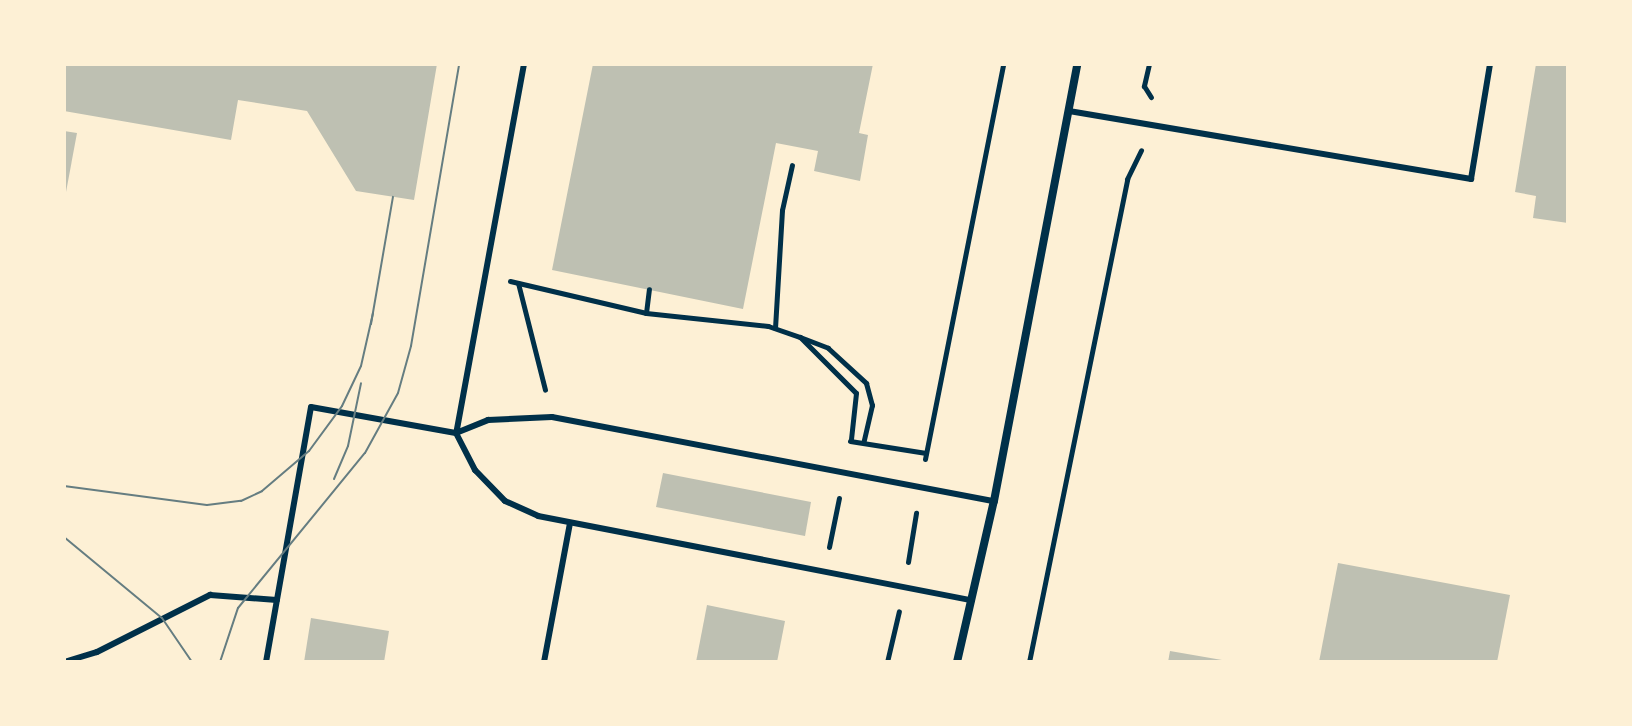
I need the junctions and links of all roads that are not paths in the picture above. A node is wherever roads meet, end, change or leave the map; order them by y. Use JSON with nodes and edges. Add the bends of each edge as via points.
{"nodes":[{"id":1,"x":524,"y":64,"type":"edge"},
{"id":2,"x":1077,"y":64,"type":"edge"},
{"id":3,"x":1490,"y":64,"type":"edge"},
{"id":4,"x":1069,"y":111,"type":"junction"},
{"id":5,"x":456,"y":433,"type":"junction"},
{"id":6,"x":994,"y":501,"type":"junction"},
{"id":7,"x":570,"y":523,"type":"junction"},
{"id":8,"x":277,"y":600,"type":"junction"},
{"id":9,"x":972,"y":600,"type":"junction"},
{"id":10,"x":64,"y":662,"type":"edge"},
{"id":11,"x":266,"y":662,"type":"edge"},
{"id":12,"x":544,"y":662,"type":"edge"},
{"id":13,"x":957,"y":662,"type":"edge"}],
"edges":[{"from":1,"to":5,"type":"lane"},
{"from":2,"to":4,"type":"street"},
{"from":3,"to":4,"type":"lane","via":[[1471,179]]},
{"from":4,"to":6,"type":"street"},
{"from":5,"to":6,"type":"lane","via":[[488,420],[525,414],[552,417]]},
{"from":5,"to":7,"type":"lane","via":[[475,470],[505,501]]},
{"from":5,"to":8,"type":"lane","via":[[311,407]]},
{"from":6,"to":9,"type":"street"},
{"from":7,"to":9,"type":"lane"},
{"from":7,"to":12,"type":"lane"},
{"from":8,"to":10,"type":"lane","via":[[210,595],[97,652]]},
{"from":8,"to":11,"type":"lane"},
{"from":9,"to":13,"type":"street"}]}
